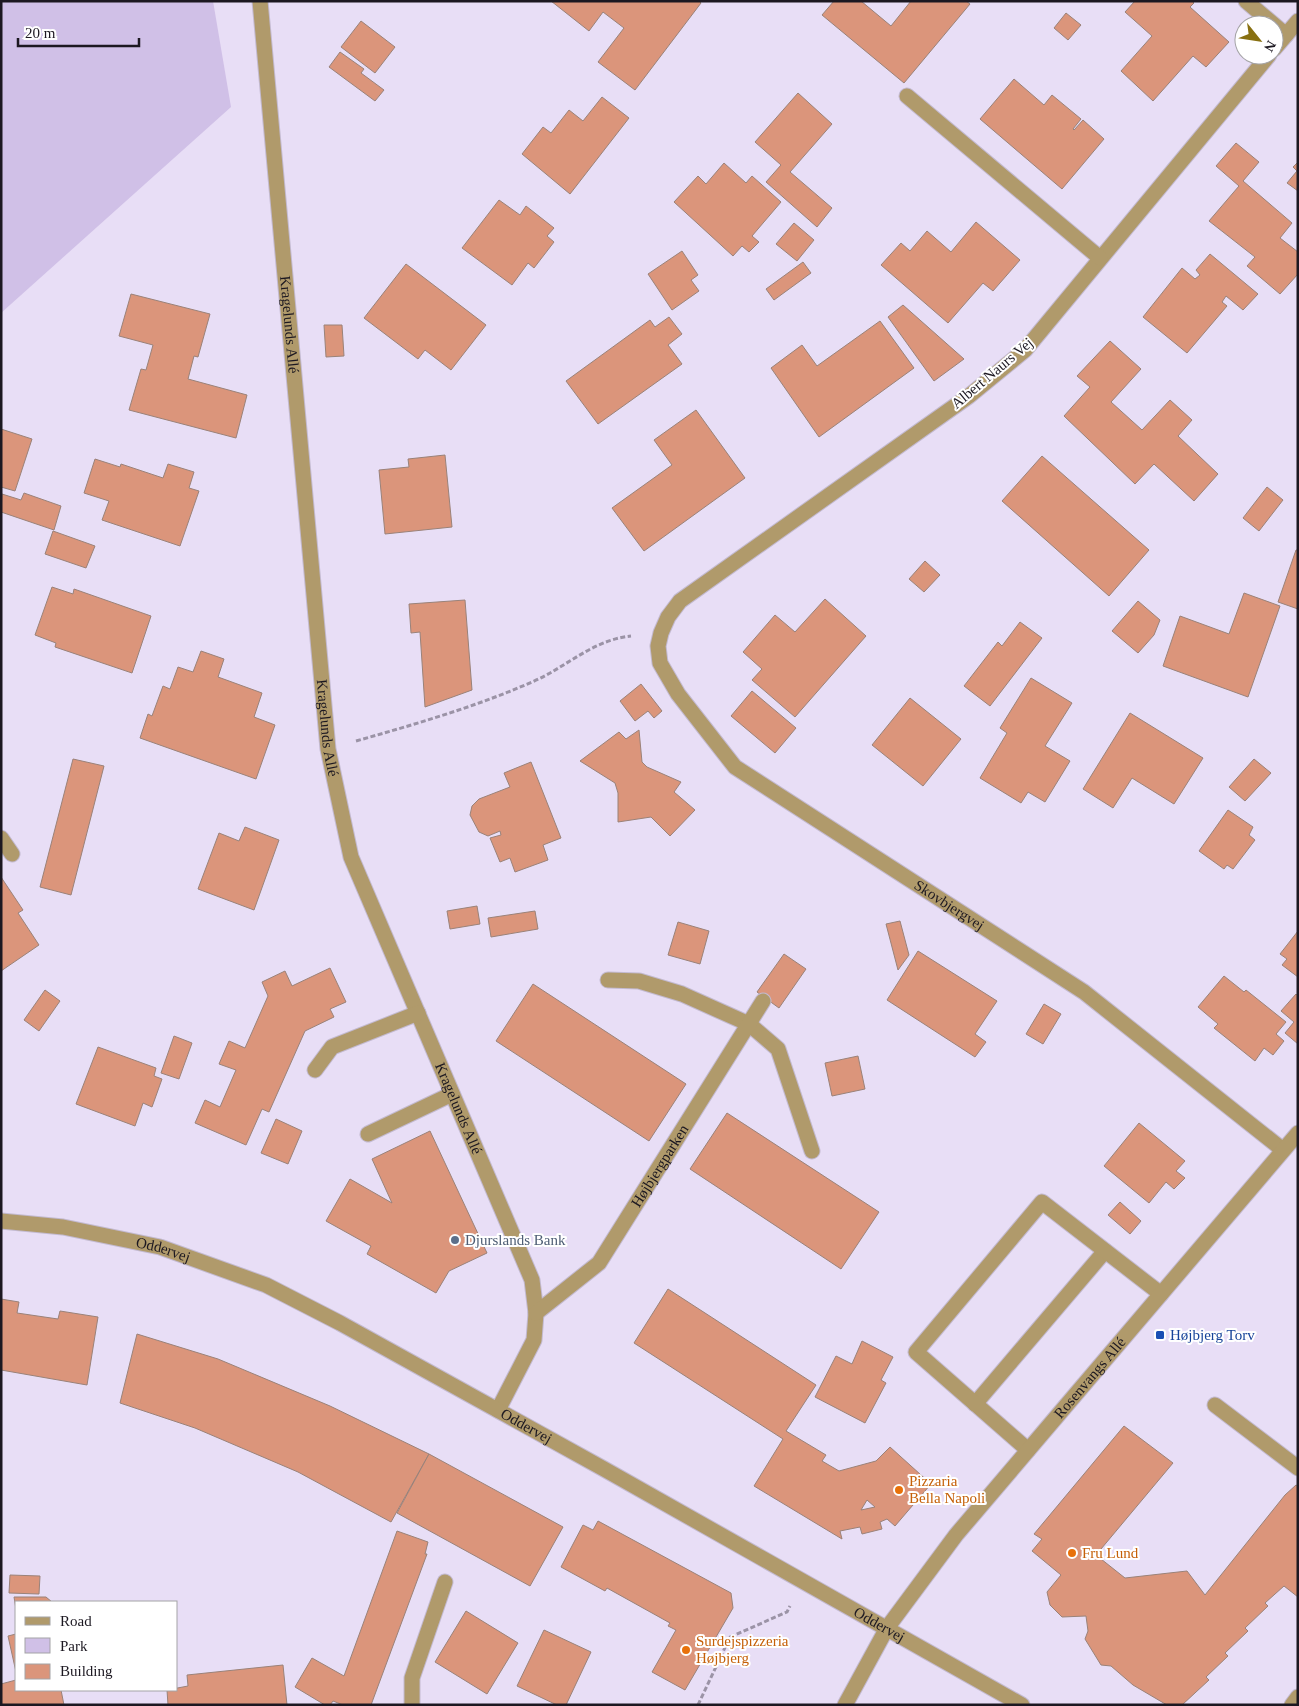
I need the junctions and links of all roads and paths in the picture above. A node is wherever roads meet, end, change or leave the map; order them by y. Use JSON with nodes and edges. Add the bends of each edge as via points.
{"nodes":[{"id":1,"x":260,"y":1,"type":"edge"},
{"id":2,"x":1246,"y":1,"type":"edge"},
{"id":3,"x":1298,"y":21,"type":"edge"},
{"id":4,"x":1286,"y":34,"type":"junction"},
{"id":5,"x":1284,"y":36,"type":"edge"},
{"id":6,"x":1261,"y":65,"type":"edge"},
{"id":7,"x":908,"y":96,"type":"dead end"},
{"id":8,"x":1100,"y":258,"type":"junction"},
{"id":9,"x":661,"y":633,"type":"joint"},
{"id":10,"x":613,"y":638,"type":"dead end"},
{"id":11,"x":328,"y":749,"type":"junction"},
{"id":12,"x":1,"y":838,"type":"edge"},
{"id":13,"x":12,"y":854,"type":"dead end"},
{"id":14,"x":608,"y":980,"type":"dead end"},
{"id":15,"x":763,"y":1001,"type":"dead end"},
{"id":16,"x":418,"y":1013,"type":"junction"},
{"id":17,"x":749,"y":1024,"type":"junction"},
{"id":18,"x":315,"y":1070,"type":"dead end"},
{"id":19,"x":452,"y":1094,"type":"junction"},
{"id":20,"x":368,"y":1134,"type":"dead end"},
{"id":21,"x":1298,"y":1134,"type":"edge"},
{"id":22,"x":1283,"y":1150,"type":"junction"},
{"id":23,"x":812,"y":1151,"type":"dead end"},
{"id":24,"x":1,"y":1221,"type":"edge"},
{"id":25,"x":1105,"y":1251,"type":"junction"},
{"id":26,"x":1161,"y":1294,"type":"junction"},
{"id":27,"x":536,"y":1313,"type":"junction"},
{"id":28,"x":975,"y":1404,"type":"junction"},
{"id":29,"x":1215,"y":1405,"type":"dead end"},
{"id":30,"x":498,"y":1410,"type":"junction"},
{"id":31,"x":1028,"y":1450,"type":"junction"},
{"id":32,"x":1298,"y":1468,"type":"edge"},
{"id":33,"x":445,"y":1582,"type":"dead end"},
{"id":34,"x":804,"y":1582,"type":"junction"},
{"id":35,"x":888,"y":1628,"type":"junction"},
{"id":36,"x":1298,"y":1697,"type":"edge"},
{"id":37,"x":412,"y":1705,"type":"edge"},
{"id":38,"x":698,"y":1705,"type":"edge"},
{"id":39,"x":845,"y":1705,"type":"edge"},
{"id":40,"x":1022,"y":1705,"type":"edge"},
{"id":41,"x":1292,"y":1705,"type":"edge"}],
"edges":[{"from":1,"to":11,"type":"street","name":"Kragelunds Allé"},
{"from":2,"to":4,"type":"street"},
{"from":3,"to":4,"type":"street"},
{"from":4,"to":5,"type":"street"},
{"from":6,"to":8,"type":"street","name":"Albert Naurs Vej"},
{"from":7,"to":8,"type":"street"},
{"from":8,"to":9,"type":"street","name":"Albert Naurs Vej","via":[[1025,350],[969,396],[680,601]]},
{"from":9,"to":22,"type":"street","name":"Skovbjergvej","via":[[658,646],[660,663],[678,694],[735,767],[1084,992]]},
{"from":10,"to":11,"type":"path","via":[[534,682],[460,710]]},
{"from":11,"to":16,"type":"street","name":"Kragelunds Allé","via":[[351,857]]},
{"from":12,"to":13,"type":"street"},
{"from":14,"to":17,"type":"street","via":[[638,980],[682,994]]},
{"from":15,"to":17,"type":"street","name":"Højbjergparken"},
{"from":16,"to":18,"type":"street","via":[[332,1047]]},
{"from":16,"to":19,"type":"street","name":"Kragelunds Allé"},
{"from":17,"to":23,"type":"street","via":[[778,1049]]},
{"from":17,"to":27,"type":"street","name":"Højbjergparken","via":[[599,1263]]},
{"from":19,"to":20,"type":"street"},
{"from":19,"to":27,"type":"street","name":"Kragelunds Allé","via":[[532,1280]]},
{"from":21,"to":22,"type":"street","name":"Rosenvangs Allé"},
{"from":22,"to":26,"type":"street","name":"Rosenvangs Allé"},
{"from":24,"to":30,"type":"street","name":"Oddervej","via":[[64,1227],[160,1247],[266,1285]]},
{"from":25,"to":26,"type":"street"},
{"from":25,"to":28,"type":"street"},
{"from":25,"to":28,"type":"street","via":[[1042,1202],[916,1352]]},
{"from":26,"to":31,"type":"street","name":"Rosenvangs Allé"},
{"from":27,"to":30,"type":"street","name":"Kragelunds Allé","via":[[534,1340]]},
{"from":28,"to":31,"type":"street"},
{"from":29,"to":32,"type":"street"},
{"from":30,"to":34,"type":"street","name":"Oddervej"},
{"from":31,"to":35,"type":"street","name":"Rosenvangs Allé","via":[[956,1535]]},
{"from":33,"to":37,"type":"street","via":[[412,1678]]},
{"from":34,"to":35,"type":"street","name":"Oddervej"},
{"from":34,"to":38,"type":"path","via":[[788,1612],[730,1637]]},
{"from":35,"to":39,"type":"street","name":"Rosenvangs Allé"},
{"from":35,"to":40,"type":"street","name":"Oddervej"},
{"from":36,"to":41,"type":"street"}]}
